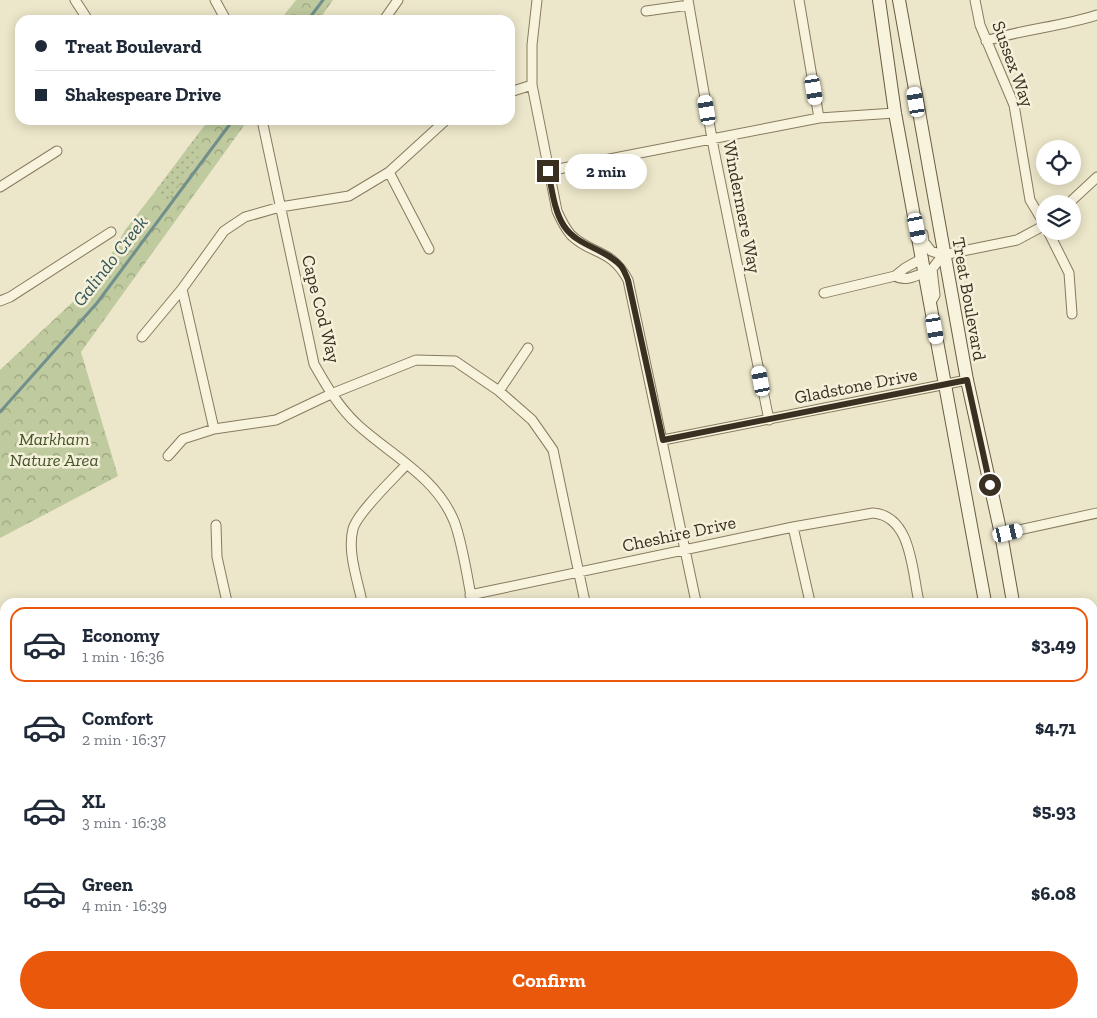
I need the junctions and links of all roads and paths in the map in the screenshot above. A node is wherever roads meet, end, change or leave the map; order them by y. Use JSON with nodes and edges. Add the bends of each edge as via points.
{"nodes":[{"id":1,"x":75,"y":0,"type":"edge"},
{"id":2,"x":215,"y":0,"type":"edge"},
{"id":3,"x":398,"y":0,"type":"edge"},
{"id":4,"x":537,"y":0,"type":"edge"},
{"id":5,"x":798,"y":0,"type":"edge"},
{"id":6,"x":879,"y":0,"type":"edge"},
{"id":7,"x":899,"y":0,"type":"edge"},
{"id":8,"x":907,"y":0,"type":"edge"},
{"id":9,"x":975,"y":0,"type":"edge"},
{"id":10,"x":688,"y":3,"type":"edge"},
{"id":11,"x":646,"y":11,"type":"dead end"},
{"id":12,"x":85,"y":15,"type":"edge"},
{"id":13,"x":223,"y":15,"type":"edge"},
{"id":14,"x":388,"y":15,"type":"edge"},
{"id":15,"x":1097,"y":15,"type":"edge"},
{"id":16,"x":986,"y":41,"type":"junction"},
{"id":17,"x":910,"y":67,"type":"junction"},
{"id":18,"x":532,"y":86,"type":"junction"},
{"id":19,"x":515,"y":91,"type":"edge"},
{"id":20,"x":895,"y":113,"type":"junction"},
{"id":21,"x":819,"y":118,"type":"junction"},
{"id":22,"x":263,"y":125,"type":"edge"},
{"id":23,"x":441,"y":125,"type":"edge"},
{"id":24,"x":712,"y":139,"type":"junction"},
{"id":25,"x":57,"y":151,"type":"dead end"},
{"id":26,"x":904,"y":159,"type":"junction"},
{"id":27,"x":548,"y":171,"type":"junction"},
{"id":28,"x":389,"y":172,"type":"junction"},
{"id":29,"x":1097,"y":176,"type":"edge"},
{"id":30,"x":0,"y":188,"type":"edge"},
{"id":31,"x":1077,"y":195,"type":"edge"},
{"id":32,"x":280,"y":207,"type":"junction"},
{"id":33,"x":1036,"y":210,"type":"edge"},
{"id":34,"x":1036,"y":230,"type":"edge"},
{"id":35,"x":111,"y":232,"type":"dead end"},
{"id":36,"x":1052,"y":240,"type":"edge"},
{"id":37,"x":429,"y":249,"type":"dead end"},
{"id":38,"x":944,"y":255,"type":"junction"},
{"id":39,"x":923,"y":258,"type":"junction"},
{"id":40,"x":926,"y":272,"type":"junction"},
{"id":41,"x":895,"y":276,"type":"junction"},
{"id":42,"x":182,"y":289,"type":"junction"},
{"id":43,"x":824,"y":293,"type":"dead end"},
{"id":44,"x":0,"y":301,"type":"edge"},
{"id":45,"x":930,"y":302,"type":"junction"},
{"id":46,"x":1072,"y":314,"type":"dead end"},
{"id":47,"x":142,"y":337,"type":"dead end"},
{"id":48,"x":528,"y":348,"type":"dead end"},
{"id":49,"x":967,"y":380,"type":"junction"},
{"id":50,"x":944,"y":384,"type":"junction"},
{"id":51,"x":499,"y":391,"type":"junction"},
{"id":52,"x":331,"y":394,"type":"junction"},
{"id":53,"x":768,"y":420,"type":"junction"},
{"id":54,"x":214,"y":429,"type":"junction"},
{"id":55,"x":663,"y":440,"type":"junction"},
{"id":56,"x":168,"y":456,"type":"dead end"},
{"id":57,"x":407,"y":464,"type":"junction"},
{"id":58,"x":1097,"y":513,"type":"edge"},
{"id":59,"x":216,"y":525,"type":"dead end"},
{"id":60,"x":793,"y":527,"type":"junction"},
{"id":61,"x":1002,"y":534,"type":"junction"},
{"id":62,"x":685,"y":550,"type":"junction"},
{"id":63,"x":578,"y":572,"type":"junction"},
{"id":64,"x":226,"y":598,"type":"edge"},
{"id":65,"x":361,"y":598,"type":"edge"},
{"id":66,"x":471,"y":598,"type":"edge"},
{"id":67,"x":475,"y":598,"type":"edge"},
{"id":68,"x":585,"y":598,"type":"edge"},
{"id":69,"x":695,"y":598,"type":"edge"},
{"id":70,"x":809,"y":598,"type":"edge"},
{"id":71,"x":918,"y":598,"type":"edge"},
{"id":72,"x":984,"y":598,"type":"edge"},
{"id":73,"x":1012,"y":598,"type":"edge"}],
"edges":[{"from":1,"to":12,"type":"street"},
{"from":2,"to":13,"type":"street"},
{"from":3,"to":14,"type":"street"},
{"from":4,"to":18,"type":"street"},
{"from":5,"to":21,"type":"street"},
{"from":6,"to":20,"type":"main road"},
{"from":7,"to":17,"type":"main road","name":"Treat Boulevard"},
{"from":8,"to":17,"type":"main road"},
{"from":9,"to":16,"type":"street","name":"Sussex Way"},
{"from":10,"to":11,"type":"street"},
{"from":10,"to":24,"type":"street","name":"Windermere Way"},
{"from":15,"to":16,"type":"street"},
{"from":16,"to":33,"type":"street","name":"Sussex Way","via":[[1014,105],[1030,200]]},
{"from":17,"to":38,"type":"main road","name":"Treat Boulevard"},
{"from":18,"to":19,"type":"street"},
{"from":18,"to":27,"type":"street"},
{"from":20,"to":21,"type":"street"},
{"from":20,"to":26,"type":"main road"},
{"from":21,"to":24,"type":"street"},
{"from":22,"to":32,"type":"street","name":"Cape Cod Way"},
{"from":23,"to":28,"type":"street"},
{"from":24,"to":27,"type":"street"},
{"from":24,"to":53,"type":"street","name":"Windermere Way"},
{"from":25,"to":30,"type":"street"},
{"from":26,"to":38,"type":"street","via":[[911,167],[924,242],[935,253]]},
{"from":26,"to":39,"type":"main road"},
{"from":27,"to":55,"type":"street","via":[[557,211],[564,226],[573,236],[621,266],[628,280]]},
{"from":28,"to":32,"type":"street","via":[[349,196]]},
{"from":28,"to":37,"type":"street"},
{"from":29,"to":31,"type":"street"},
{"from":32,"to":42,"type":"street","via":[[245,217],[224,231]]},
{"from":32,"to":52,"type":"street","name":"Cape Cod Way","via":[[314,364]]},
{"from":34,"to":38,"type":"street","via":[[1016,240]]},
{"from":35,"to":44,"type":"street"},
{"from":36,"to":46,"type":"street","via":[[1069,273]]},
{"from":38,"to":45,"type":"street","via":[[932,269],[935,295]]},
{"from":38,"to":49,"type":"main road","name":"Treat Boulevard"},
{"from":39,"to":40,"type":"main road"},
{"from":39,"to":41,"type":"street"},
{"from":40,"to":41,"type":"street","via":[[906,278]]},
{"from":40,"to":45,"type":"main road"},
{"from":41,"to":43,"type":"street"},
{"from":42,"to":47,"type":"street"},
{"from":42,"to":54,"type":"street"},
{"from":45,"to":50,"type":"main road"},
{"from":48,"to":51,"type":"street"},
{"from":49,"to":50,"type":"street","name":"Gladstone Drive"},
{"from":49,"to":61,"type":"main road","name":"Treat Boulevard"},
{"from":50,"to":53,"type":"street","name":"Gladstone Drive"},
{"from":50,"to":72,"type":"main road"},
{"from":51,"to":52,"type":"street","via":[[455,361],[416,360]]},
{"from":51,"to":63,"type":"street","via":[[532,420],[553,450]]},
{"from":52,"to":54,"type":"street","via":[[276,420]]},
{"from":52,"to":57,"type":"street","name":"Cape Cod Way","via":[[357,424]]},
{"from":53,"to":55,"type":"street","name":"Gladstone Drive"},
{"from":54,"to":56,"type":"street","via":[[183,439]]},
{"from":55,"to":62,"type":"street"},
{"from":57,"to":65,"type":"street","via":[[365,510],[353,529],[352,552]]},
{"from":57,"to":66,"type":"street","name":"Cape Cod Way","via":[[434,490],[454,521]]},
{"from":58,"to":61,"type":"street"},
{"from":59,"to":64,"type":"street","via":[[217,557]]},
{"from":60,"to":62,"type":"street","name":"Cheshire Drive"},
{"from":60,"to":70,"type":"street"},
{"from":60,"to":71,"type":"street","name":"Cheshire Drive","via":[[873,513],[893,519],[904,534]]},
{"from":61,"to":73,"type":"main road","name":"Treat Boulevard"},
{"from":62,"to":63,"type":"street","name":"Cheshire Drive"},
{"from":62,"to":69,"type":"street"},
{"from":63,"to":67,"type":"street","name":"Cheshire Drive"},
{"from":63,"to":68,"type":"street"}]}
